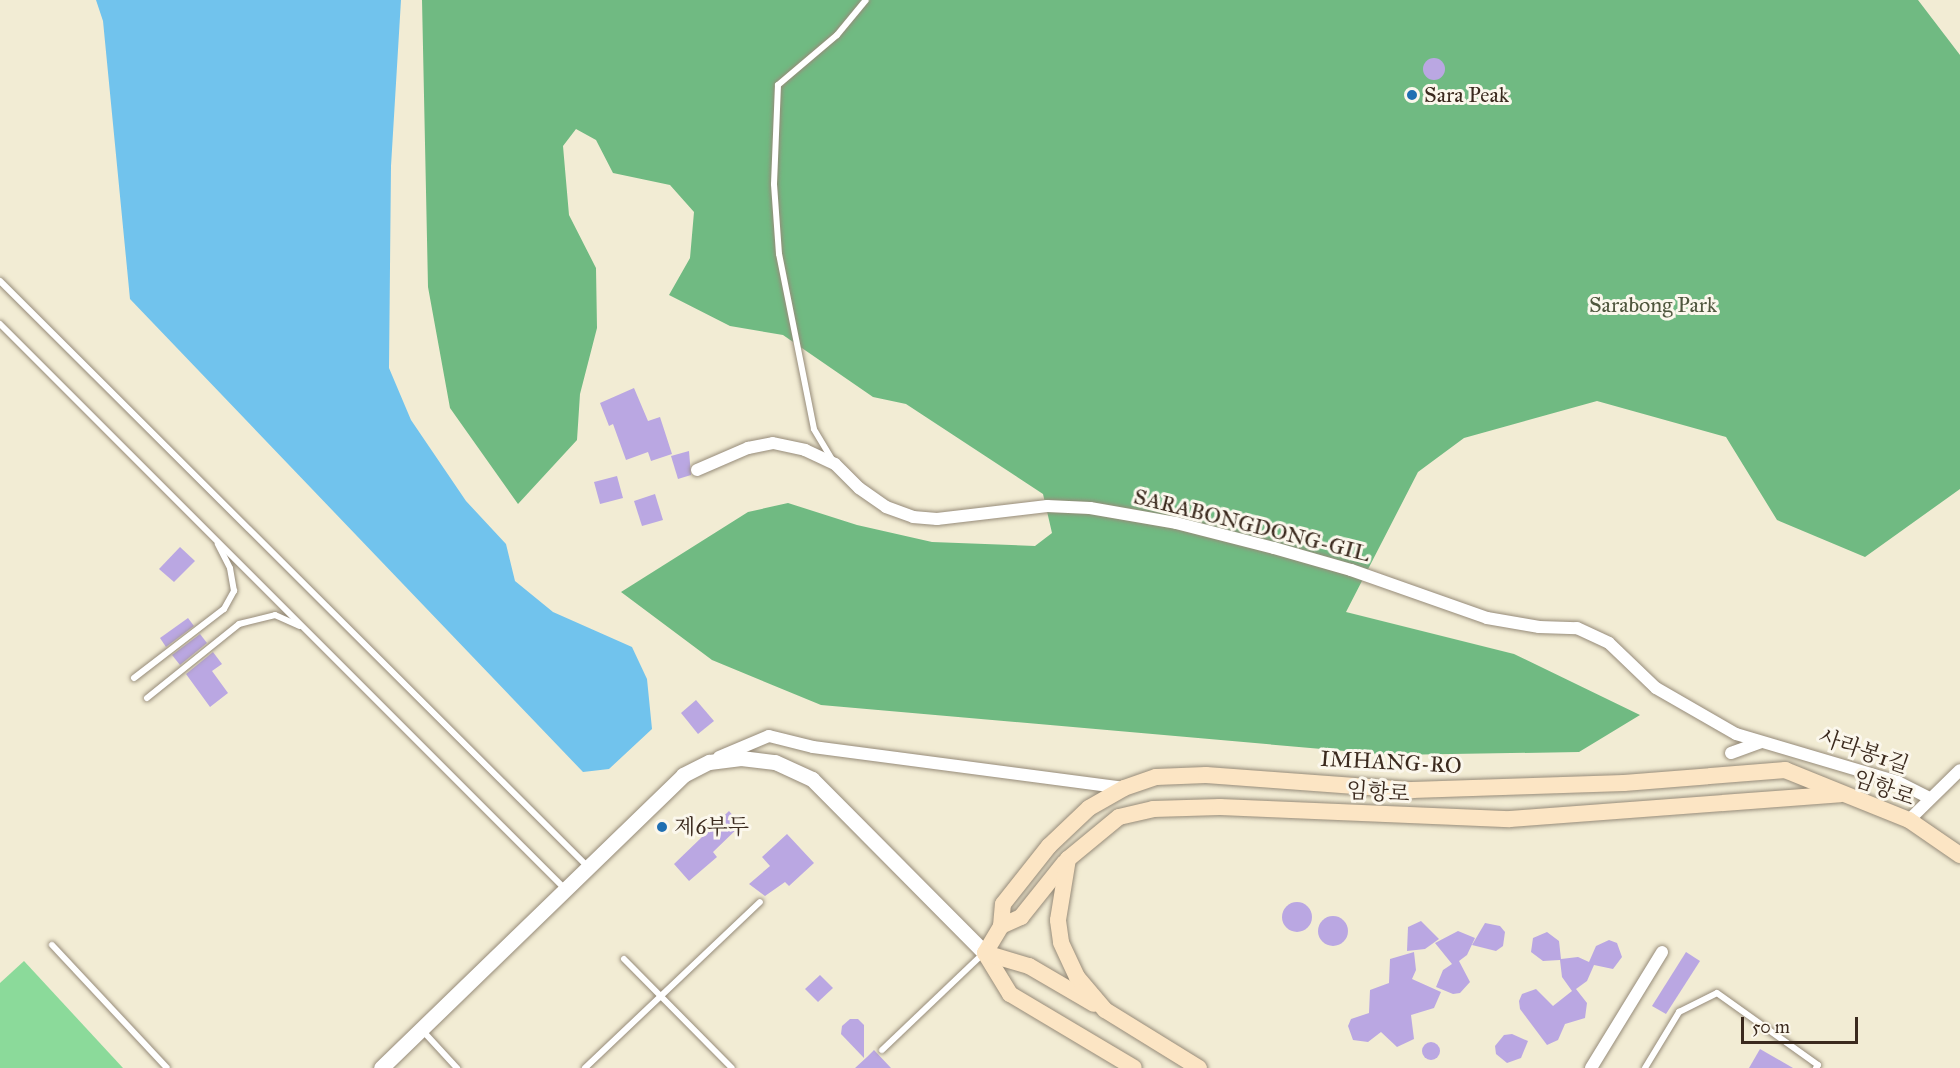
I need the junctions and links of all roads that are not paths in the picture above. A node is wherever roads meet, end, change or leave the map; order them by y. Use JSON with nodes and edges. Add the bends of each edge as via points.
{"nodes":[{"id":1,"x":866,"y":0,"type":"edge"},
{"id":2,"x":0,"y":281,"type":"edge"},
{"id":3,"x":0,"y":324,"type":"edge"},
{"id":4,"x":835,"y":464,"type":"junction"},
{"id":5,"x":697,"y":470,"type":"dead end"},
{"id":6,"x":215,"y":538,"type":"junction"},
{"id":7,"x":303,"y":627,"type":"junction"},
{"id":8,"x":134,"y":678,"type":"dead end"},
{"id":9,"x":147,"y":698,"type":"dead end"},
{"id":10,"x":1761,"y":742,"type":"junction"},
{"id":11,"x":1785,"y":747,"type":"joint"},
{"id":12,"x":1731,"y":753,"type":"dead end"},
{"id":13,"x":709,"y":762,"type":"junction"},
{"id":14,"x":1960,"y":770,"type":"edge"},
{"id":15,"x":1124,"y":788,"type":"junction"},
{"id":16,"x":1844,"y":794,"type":"junction"},
{"id":17,"x":1929,"y":798,"type":"junction"},
{"id":18,"x":1909,"y":820,"type":"junction"},
{"id":19,"x":1960,"y":855,"type":"edge"},
{"id":20,"x":1068,"y":859,"type":"junction"},
{"id":21,"x":588,"y":867,"type":"junction"},
{"id":22,"x":565,"y":889,"type":"junction"},
{"id":23,"x":760,"y":902,"type":"dead end"},
{"id":24,"x":1001,"y":926,"type":"junction"},
{"id":25,"x":52,"y":945,"type":"dead end"},
{"id":26,"x":1662,"y":952,"type":"dead end"},
{"id":27,"x":985,"y":953,"type":"junction"},
{"id":28,"x":624,"y":959,"type":"dead end"},
{"id":29,"x":661,"y":996,"type":"junction"},
{"id":30,"x":1105,"y":1011,"type":"junction"},
{"id":31,"x":422,"y":1030,"type":"junction"},
{"id":32,"x":882,"y":1050,"type":"dead end"},
{"id":33,"x":167,"y":1068,"type":"edge"},
{"id":34,"x":381,"y":1068,"type":"edge"},
{"id":35,"x":457,"y":1068,"type":"edge"},
{"id":36,"x":585,"y":1068,"type":"edge"},
{"id":37,"x":732,"y":1068,"type":"edge"},
{"id":38,"x":1134,"y":1068,"type":"edge"},
{"id":39,"x":1199,"y":1068,"type":"edge"},
{"id":40,"x":1591,"y":1068,"type":"edge"},
{"id":41,"x":1645,"y":1068,"type":"edge"},
{"id":42,"x":1816,"y":1068,"type":"edge"}],
"edges":[{"from":1,"to":4,"type":"lane","name":"SARABONGDONG-GIL","via":[[837,35],[778,85],[774,184],[779,254],[814,429]]},
{"from":2,"to":21,"type":"lane"},
{"from":3,"to":6,"type":"lane"},
{"from":4,"to":5,"type":"street","via":[[805,450],[773,443],[748,448]]},
{"from":4,"to":10,"type":"street","name":"SARABONGDONG-GIL","via":[[886,507],[913,517],[937,519],[1047,506],[1123,513],[1340,566],[1487,618],[1539,627],[1577,628],[1609,643],[1656,688],[1736,734]]},
{"from":6,"to":7,"type":"lane"},
{"from":6,"to":8,"type":"lane","via":[[230,568],[234,591],[224,609]]},
{"from":7,"to":9,"type":"lane","via":[[275,615],[239,624]]},
{"from":7,"to":22,"type":"lane"},
{"from":10,"to":11,"type":"street","name":"SARABONGDONG-GIL"},
{"from":10,"to":12,"type":"street"},
{"from":11,"to":17,"type":"street","name":"사라봉1길","via":[[1898,782]]},
{"from":13,"to":15,"type":"street","via":[[769,736],[813,747]]},
{"from":13,"to":21,"type":"street","via":[[683,775]]},
{"from":13,"to":27,"type":"street","via":[[741,758],[775,762],[812,779]]},
{"from":14,"to":17,"type":"street"},
{"from":15,"to":16,"type":"main road","name":"IMHANG-RO","via":[[1156,777],[1206,775],[1412,790],[1624,783],[1785,770]]},
{"from":15,"to":24,"type":"main road","name":"IMHANG-RO","via":[[1089,808],[1049,846],[1003,904]]},
{"from":16,"to":18,"type":"main road","name":"임항로"},
{"from":16,"to":20,"type":"main road","name":"임항로","via":[[1510,819],[1220,807],[1153,809],[1119,817]]},
{"from":17,"to":18,"type":"street"},
{"from":18,"to":19,"type":"main road","name":"임항로"},
{"from":20,"to":24,"type":"main road","name":"IMHANG-RO","via":[[1021,917]]},
{"from":20,"to":30,"type":"main road","via":[[1058,920],[1061,942],[1077,977]]},
{"from":21,"to":22,"type":"street"},
{"from":22,"to":31,"type":"street"},
{"from":23,"to":29,"type":"lane"},
{"from":24,"to":27,"type":"main road","name":"IMHANG-RO"},
{"from":25,"to":33,"type":"lane"},
{"from":26,"to":40,"type":"street"},
{"from":27,"to":30,"type":"main road","via":[[1029,966]]},
{"from":27,"to":32,"type":"lane"},
{"from":27,"to":38,"type":"main road","via":[[1010,994]]},
{"from":28,"to":29,"type":"lane"},
{"from":29,"to":36,"type":"lane"},
{"from":29,"to":37,"type":"lane"},
{"from":30,"to":39,"type":"main road"},
{"from":31,"to":34,"type":"street"},
{"from":31,"to":35,"type":"lane"},
{"from":41,"to":42,"type":"lane","via":[[1679,1012],[1717,993],[1818,1065]]}]}
